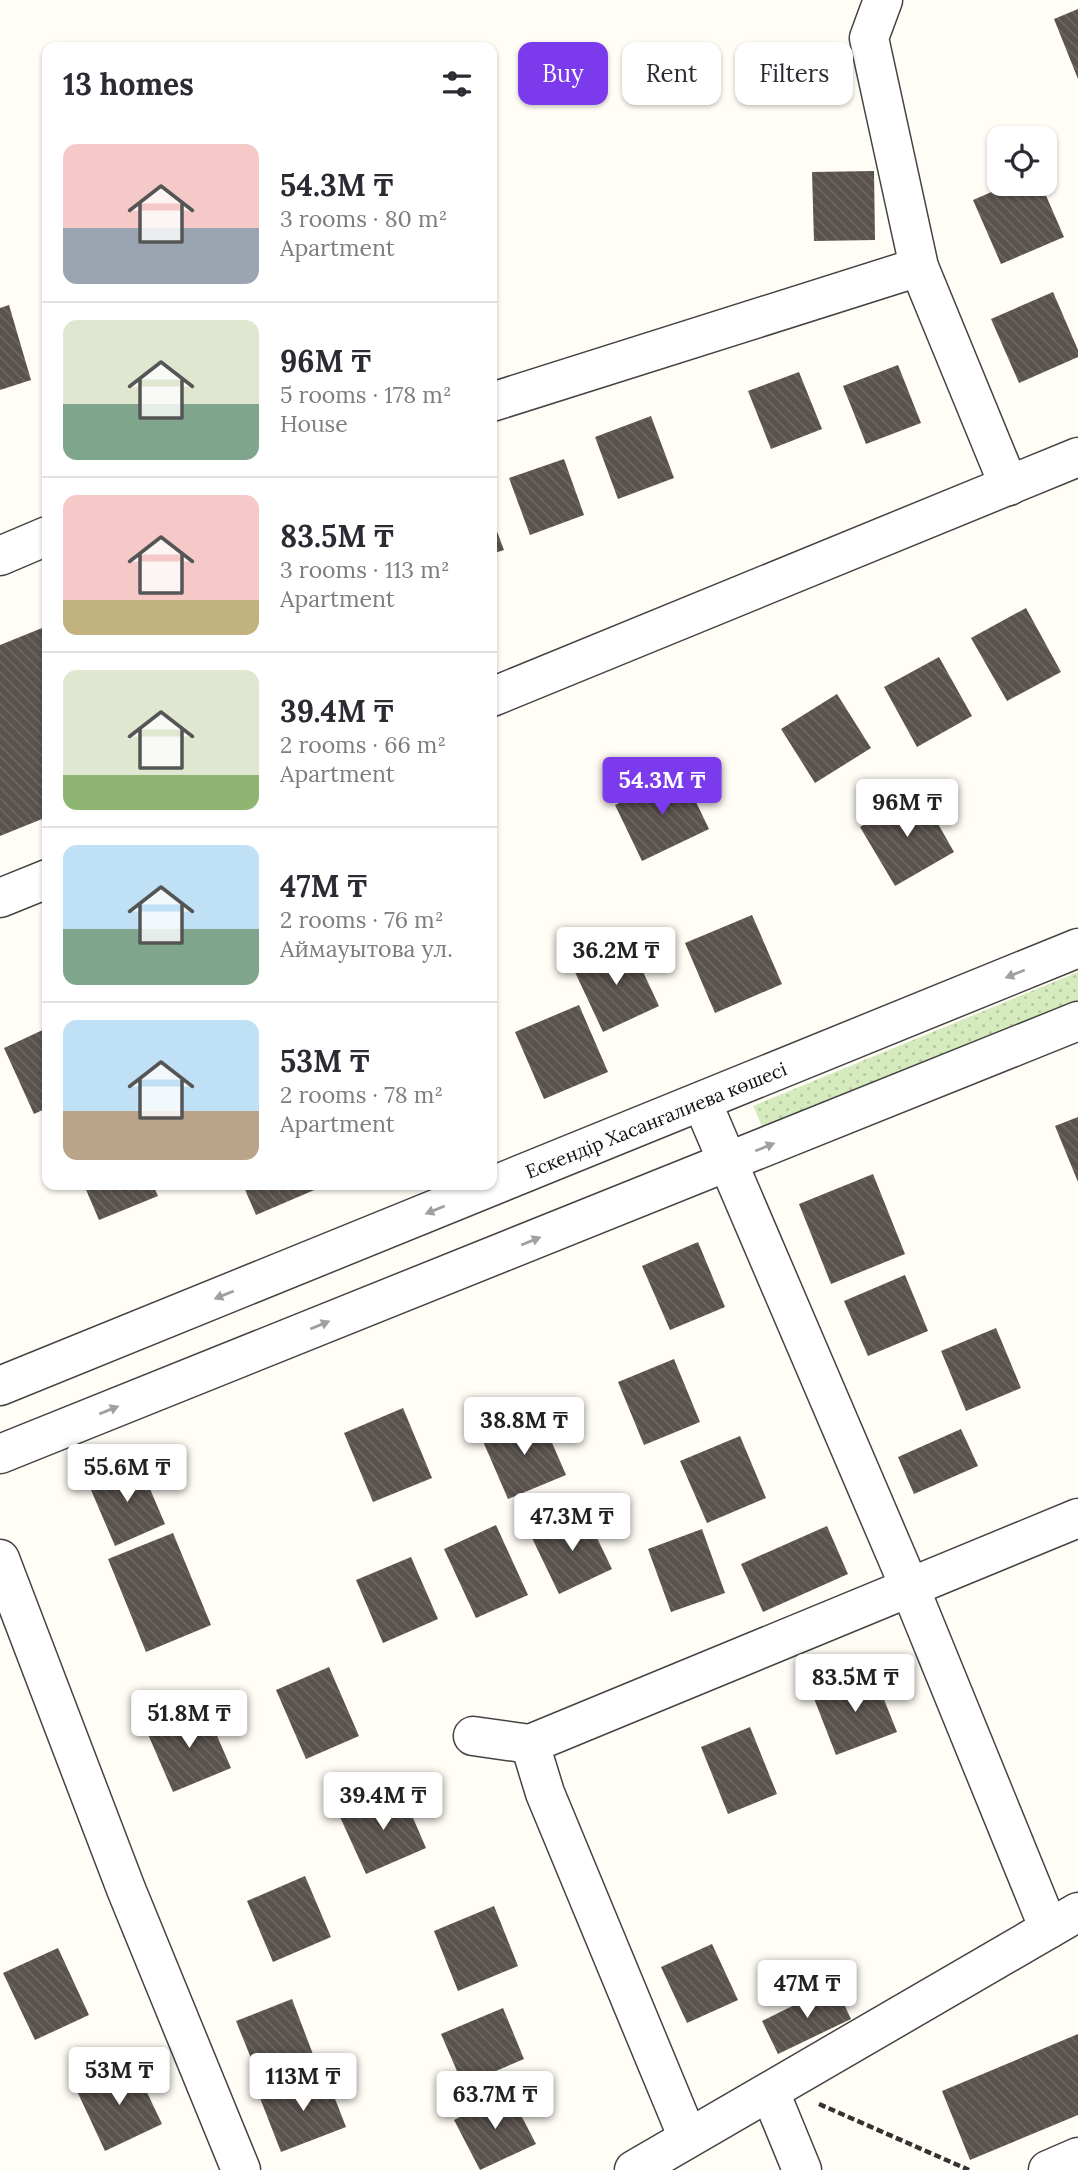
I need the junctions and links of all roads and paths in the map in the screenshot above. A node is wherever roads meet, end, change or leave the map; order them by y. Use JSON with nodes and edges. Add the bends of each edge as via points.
{"nodes":[{"id":1,"x":883,"y":0,"type":"edge"},
{"id":2,"x":919,"y":267,"type":"junction"},
{"id":3,"x":497,"y":400,"type":"edge"},
{"id":4,"x":1078,"y":457,"type":"edge"},
{"id":5,"x":1009,"y":486,"type":"junction"},
{"id":6,"x":42,"y":538,"type":"edge"},
{"id":7,"x":0,"y":555,"type":"edge"},
{"id":8,"x":497,"y":695,"type":"edge"},
{"id":9,"x":42,"y":881,"type":"edge"},
{"id":10,"x":0,"y":898,"type":"edge"},
{"id":11,"x":1078,"y":948,"type":"edge"},
{"id":12,"x":1078,"y":1021,"type":"edge"},
{"id":13,"x":702,"y":1101,"type":"junction"},
{"id":14,"x":729,"y":1162,"type":"junction"},
{"id":15,"x":497,"y":1184,"type":"edge"},
{"id":16,"x":483,"y":1190,"type":"edge"},
{"id":17,"x":0,"y":1386,"type":"edge"},
{"id":18,"x":0,"y":1454,"type":"edge"},
{"id":19,"x":1078,"y":1518,"type":"edge"},
{"id":20,"x":0,"y":1559,"type":"edge"},
{"id":21,"x":910,"y":1587,"type":"junction"},
{"id":22,"x":473,"y":1736,"type":"dead end"},
{"id":23,"x":530,"y":1744,"type":"junction"},
{"id":24,"x":1063,"y":1920,"type":"edge"},
{"id":25,"x":770,"y":2092,"type":"junction"},
{"id":26,"x":812,"y":2101,"type":"dead end"},
{"id":27,"x":688,"y":2138,"type":"junction"},
{"id":28,"x":1078,"y":2157,"type":"edge"},
{"id":29,"x":241,"y":2170,"type":"edge"},
{"id":30,"x":634,"y":2170,"type":"edge"},
{"id":31,"x":802,"y":2170,"type":"edge"},
{"id":32,"x":969,"y":2170,"type":"edge"},
{"id":33,"x":1048,"y":2170,"type":"edge"}],
"edges":[{"from":1,"to":2,"type":"street","via":[[869,38]]},
{"from":2,"to":3,"type":"street"},
{"from":2,"to":5,"type":"street"},
{"from":4,"to":5,"type":"street"},
{"from":5,"to":8,"type":"street"},
{"from":6,"to":7,"type":"street"},
{"from":9,"to":10,"type":"street"},
{"from":11,"to":13,"type":"street","name":"Ескендір Хасанғалиева көшесі","one_way":true},
{"from":14,"to":12,"type":"street","one_way":true},
{"from":13,"to":14,"type":"street"},
{"from":13,"to":15,"type":"street","name":"Ескендір Хасанғалиева көшесі","one_way":true},
{"from":18,"to":14,"type":"street","one_way":true},
{"from":14,"to":21,"type":"street"},
{"from":16,"to":17,"type":"street","name":"Ескендір Хасанғалиева көшесі","one_way":true},
{"from":19,"to":21,"type":"street"},
{"from":20,"to":29,"type":"street","via":[[126,1889]]},
{"from":21,"to":23,"type":"street"},
{"from":21,"to":24,"type":"street"},
{"from":22,"to":23,"type":"street"},
{"from":23,"to":27,"type":"street","via":[[545,1793]]},
{"from":24,"to":25,"type":"street"},
{"from":25,"to":27,"type":"street"},
{"from":25,"to":31,"type":"street"},
{"from":26,"to":32,"type":"path"},
{"from":27,"to":30,"type":"street"},
{"from":28,"to":33,"type":"street"}]}
